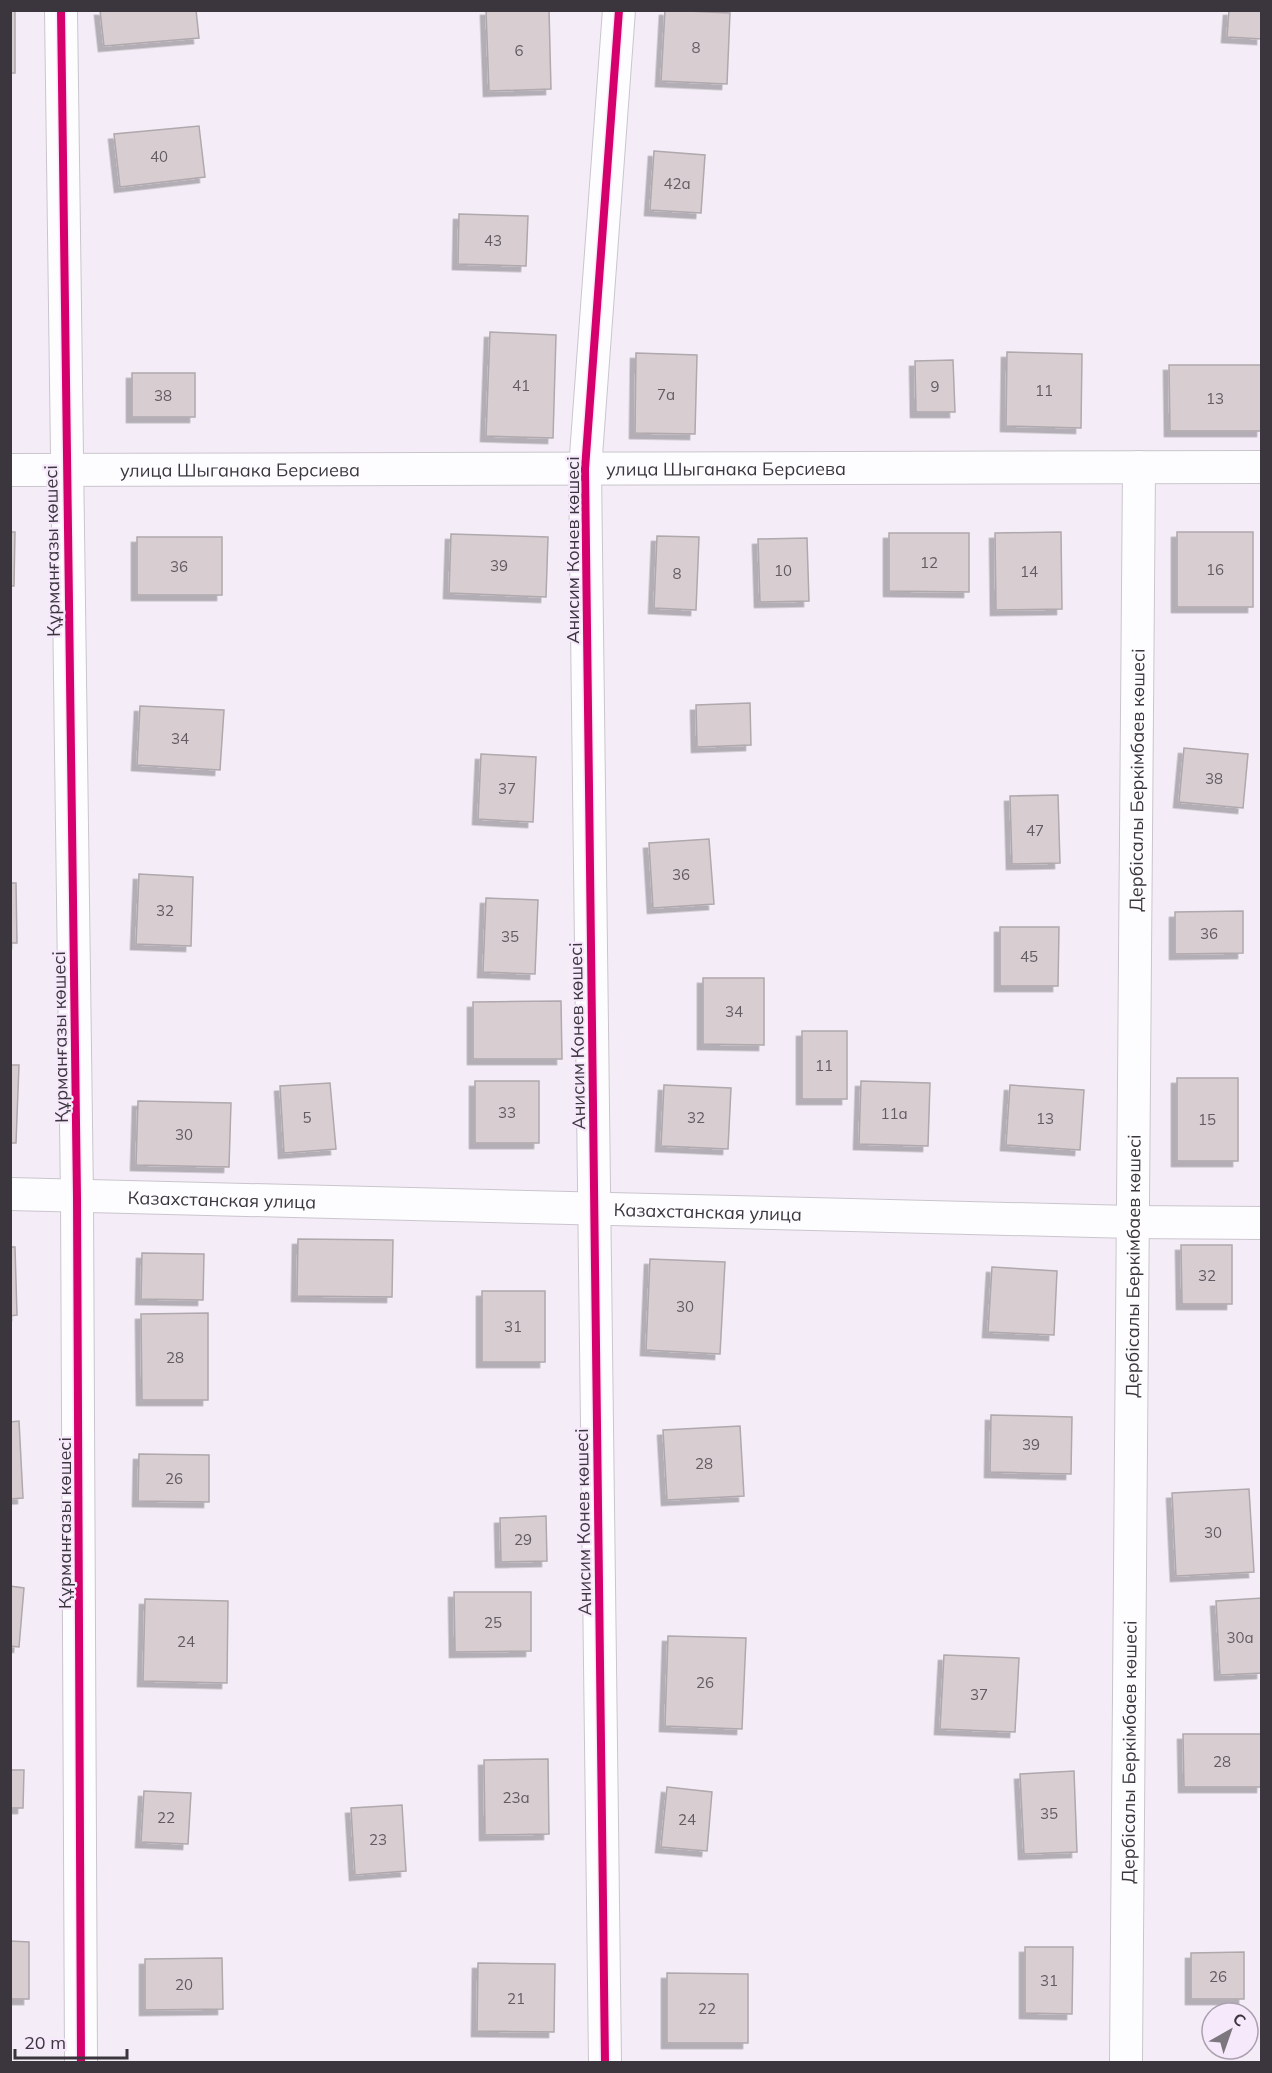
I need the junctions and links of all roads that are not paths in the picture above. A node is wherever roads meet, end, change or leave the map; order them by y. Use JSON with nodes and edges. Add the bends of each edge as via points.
{"nodes":[{"id":1,"x":61,"y":10,"type":"edge"},
{"id":2,"x":619,"y":10,"type":"edge"},
{"id":3,"x":1139,"y":467,"type":"junction"},
{"id":4,"x":1262,"y":467,"type":"edge"},
{"id":5,"x":66,"y":468,"type":"junction"},
{"id":6,"x":585,"y":469,"type":"junction"},
{"id":7,"x":10,"y":470,"type":"edge"},
{"id":8,"x":10,"y":1194,"type":"edge"},
{"id":9,"x":77,"y":1197,"type":"junction"},
{"id":10,"x":594,"y":1209,"type":"junction"},
{"id":11,"x":1132,"y":1222,"type":"junction"},
{"id":12,"x":1262,"y":1223,"type":"edge"},
{"id":13,"x":81,"y":2062,"type":"edge"},
{"id":14,"x":605,"y":2062,"type":"edge"},
{"id":15,"x":1126,"y":2062,"type":"edge"}],
"edges":[{"from":1,"to":5,"type":"street","name":"Құрманғазы көшесі"},
{"from":2,"to":6,"type":"street","name":"Анисим Конев көшесі"},
{"from":3,"to":4,"type":"street","name":"улица Шыганака Берсиева"},
{"from":3,"to":6,"type":"street","name":"улица Шыганака Берсиева"},
{"from":3,"to":11,"type":"street","name":"Дербісалы Беркімбаев көшесі"},
{"from":5,"to":6,"type":"street","name":"улица Шыганака Берсиева"},
{"from":5,"to":7,"type":"street","name":"улица Шыганака Берсиева"},
{"from":5,"to":9,"type":"street","name":"Құрманғазы көшесі"},
{"from":6,"to":10,"type":"street","name":"Анисим Конев көшесі"},
{"from":8,"to":9,"type":"street","name":"Казахстанская улица"},
{"from":9,"to":10,"type":"street","name":"Казахстанская улица"},
{"from":9,"to":13,"type":"street","name":"Құрманғазы көшесі"},
{"from":10,"to":11,"type":"street","name":"Казахстанская улица"},
{"from":10,"to":14,"type":"street","name":"Анисим Конев көшесі"},
{"from":11,"to":12,"type":"street","name":"Казахстанская улица"},
{"from":11,"to":15,"type":"street","name":"Дербісалы Беркімбаев көшесі"}]}
